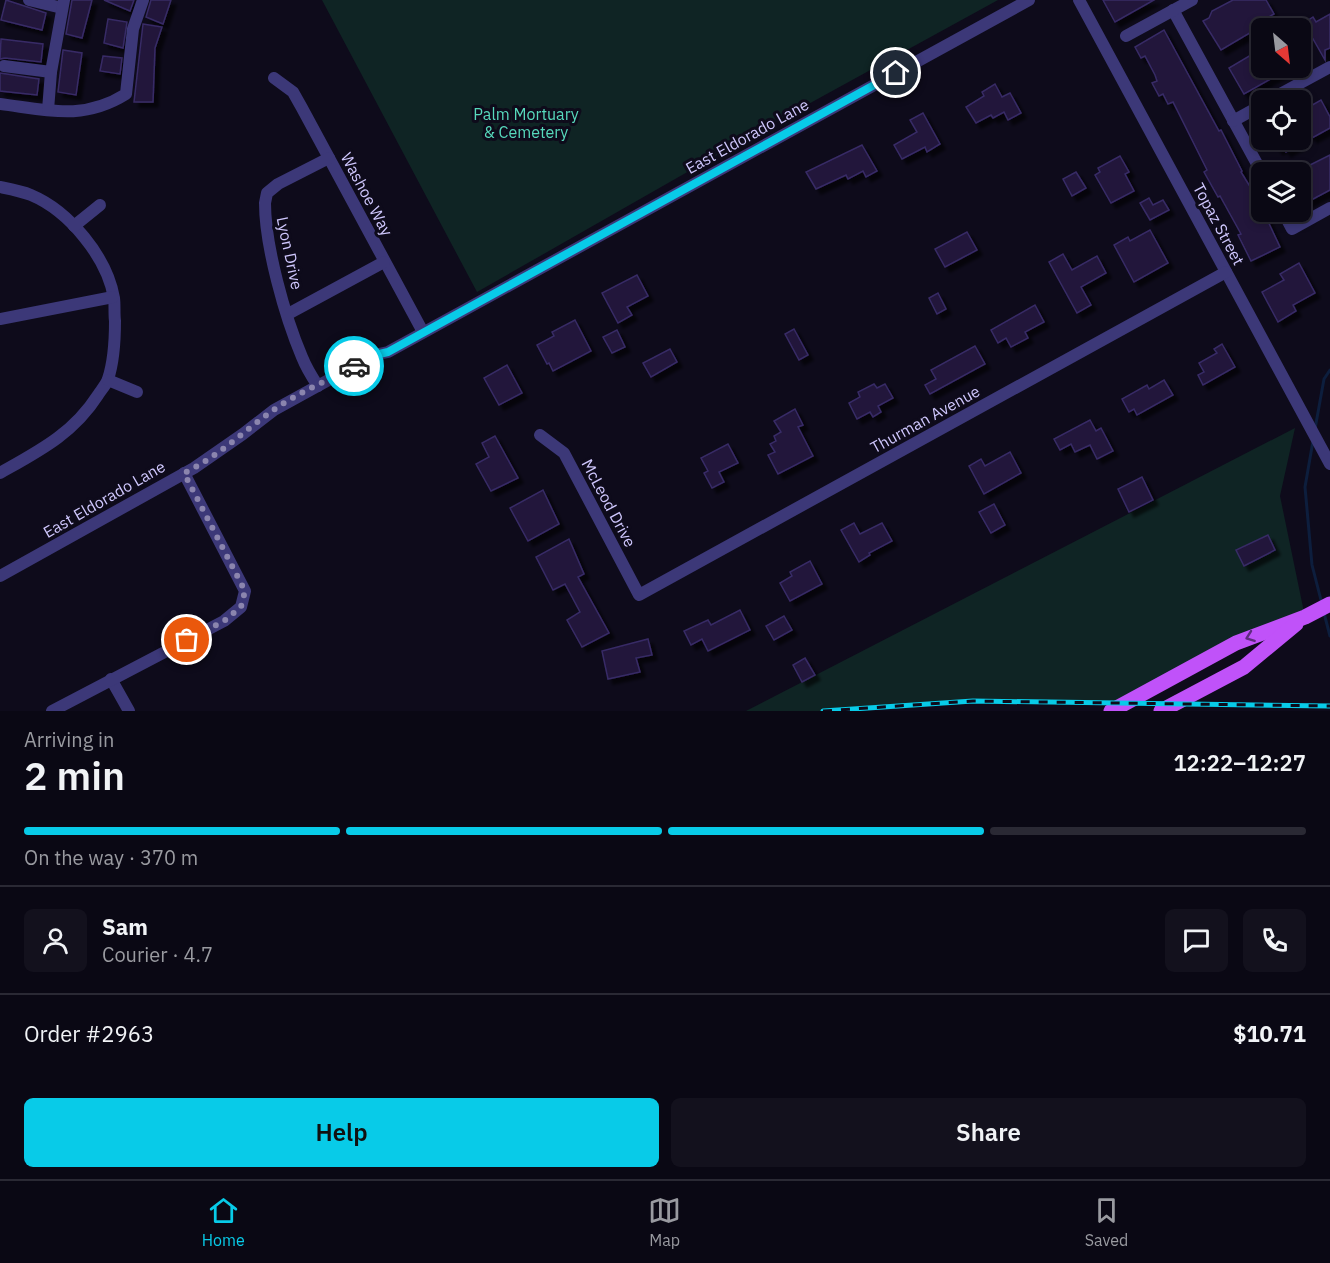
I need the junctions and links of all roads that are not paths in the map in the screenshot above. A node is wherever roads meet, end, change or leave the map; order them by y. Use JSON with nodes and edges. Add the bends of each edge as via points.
{"nodes":[{"id":1,"x":29,"y":0,"type":"edge"},
{"id":2,"x":143,"y":0,"type":"edge"},
{"id":3,"x":1029,"y":0,"type":"edge"},
{"id":4,"x":1079,"y":0,"type":"edge"},
{"id":5,"x":1192,"y":0,"type":"edge"},
{"id":6,"x":63,"y":4,"type":"edge"},
{"id":7,"x":1173,"y":10,"type":"junction"},
{"id":8,"x":1126,"y":36,"type":"dead end"},
{"id":9,"x":4,"y":66,"type":"dead end"},
{"id":10,"x":1330,"y":67,"type":"edge"},
{"id":11,"x":51,"y":72,"type":"junction"},
{"id":12,"x":274,"y":78,"type":"dead end"},
{"id":13,"x":1287,"y":90,"type":"edge"},
{"id":14,"x":0,"y":104,"type":"edge"},
{"id":15,"x":48,"y":110,"type":"junction"},
{"id":16,"x":1251,"y":111,"type":"edge"},
{"id":17,"x":1233,"y":121,"type":"junction"},
{"id":18,"x":329,"y":158,"type":"junction"},
{"id":19,"x":1256,"y":162,"type":"edge"},
{"id":20,"x":0,"y":187,"type":"edge"},
{"id":21,"x":100,"y":205,"type":"dead end"},
{"id":22,"x":1330,"y":208,"type":"edge"},
{"id":23,"x":1311,"y":218,"type":"edge"},
{"id":24,"x":1288,"y":222,"type":"edge"},
{"id":25,"x":1305,"y":222,"type":"edge"},
{"id":26,"x":74,"y":226,"type":"junction"},
{"id":27,"x":384,"y":262,"type":"junction"},
{"id":28,"x":1226,"y":272,"type":"junction"},
{"id":29,"x":113,"y":297,"type":"junction"},
{"id":30,"x":288,"y":314,"type":"junction"},
{"id":31,"x":0,"y":319,"type":"edge"},
{"id":32,"x":423,"y":332,"type":"junction"},
{"id":33,"x":108,"y":380,"type":"junction"},
{"id":34,"x":318,"y":386,"type":"junction"},
{"id":35,"x":137,"y":392,"type":"dead end"},
{"id":36,"x":540,"y":435,"type":"dead end"},
{"id":37,"x":1328,"y":461,"type":"edge"},
{"id":38,"x":0,"y":473,"type":"edge"},
{"id":39,"x":184,"y":473,"type":"junction"},
{"id":40,"x":0,"y":576,"type":"edge"},
{"id":41,"x":639,"y":595,"type":"joint"},
{"id":42,"x":1330,"y":604,"type":"edge"},
{"id":43,"x":1305,"y":617,"type":"junction"},
{"id":44,"x":111,"y":679,"type":"junction"},
{"id":45,"x":52,"y":711,"type":"edge"},
{"id":46,"x":129,"y":711,"type":"edge"},
{"id":47,"x":1111,"y":711,"type":"edge"},
{"id":48,"x":1161,"y":711,"type":"edge"}],
"edges":[{"from":1,"to":6,"type":"street"},
{"from":2,"to":15,"type":"street","via":[[133,29],[126,94],[76,112]]},
{"from":3,"to":32,"type":"street","name":"East Eldorado Lane"},
{"from":4,"to":28,"type":"street","name":"Topaz Street"},
{"from":5,"to":7,"type":"street"},
{"from":6,"to":11,"type":"street"},
{"from":7,"to":8,"type":"street"},
{"from":7,"to":17,"type":"street"},
{"from":9,"to":11,"type":"street"},
{"from":10,"to":13,"type":"street"},
{"from":11,"to":15,"type":"street"},
{"from":12,"to":18,"type":"street","name":"Washoe Way","via":[[293,92]]},
{"from":14,"to":15,"type":"street"},
{"from":16,"to":17,"type":"street"},
{"from":17,"to":19,"type":"street"},
{"from":18,"to":27,"type":"street","name":"Washoe Way"},
{"from":18,"to":30,"type":"street","name":"Lyon Drive","via":[[267,193],[265,213],[270,249]]},
{"from":20,"to":26,"type":"street","via":[[31,195]]},
{"from":21,"to":26,"type":"street"},
{"from":22,"to":23,"type":"street"},
{"from":24,"to":25,"type":"street","via":[[1292,229]]},
{"from":26,"to":29,"type":"street","via":[[102,266]]},
{"from":27,"to":30,"type":"street"},
{"from":27,"to":32,"type":"street","name":"Washoe Way"},
{"from":28,"to":37,"type":"street","name":"Topaz Street"},
{"from":28,"to":41,"type":"street","name":"Thurman Avenue"},
{"from":29,"to":31,"type":"street"},
{"from":29,"to":33,"type":"street","via":[[115,338]]},
{"from":30,"to":34,"type":"street","name":"Lyon Drive","via":[[302,358]]},
{"from":32,"to":34,"type":"street","name":"East Eldorado Lane"},
{"from":33,"to":35,"type":"street"},
{"from":33,"to":38,"type":"street","via":[[70,430]]},
{"from":34,"to":39,"type":"street","name":"East Eldorado Lane","via":[[274,410]]},
{"from":36,"to":41,"type":"street","name":"McLeod Drive","via":[[564,453]]},
{"from":39,"to":40,"type":"street","name":"East Eldorado Lane"},
{"from":39,"to":44,"type":"street","via":[[245,591],[241,607],[224,621]]},
{"from":42,"to":43,"type":"main road"},
{"from":43,"to":47,"type":"main road","one_way":true,"via":[[1236,643]]},
{"from":43,"to":48,"type":"main road","via":[[1244,666]]},
{"from":44,"to":45,"type":"street"},
{"from":44,"to":46,"type":"street"}]}
